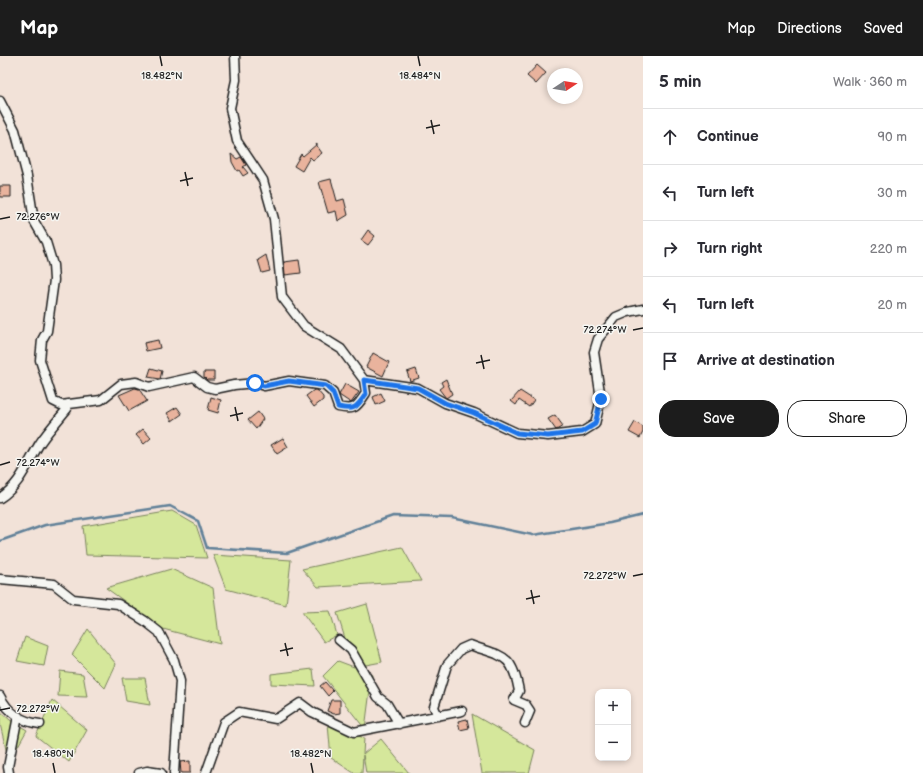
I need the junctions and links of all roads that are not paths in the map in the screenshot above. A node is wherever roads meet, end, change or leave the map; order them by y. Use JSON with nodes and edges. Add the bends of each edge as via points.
{"nodes":[{"id":1,"x":235,"y":56,"type":"edge"},
{"id":2,"x":0,"y":101,"type":"edge"},
{"id":3,"x":643,"y":309,"type":"edge"},
{"id":4,"x":364,"y":380,"type":"junction"},
{"id":5,"x":68,"y":404,"type":"junction"},
{"id":6,"x":0,"y":498,"type":"edge"},
{"id":7,"x":0,"y":579,"type":"edge"},
{"id":8,"x":339,"y":640,"type":"dead end"},
{"id":9,"x":0,"y":696,"type":"edge"},
{"id":10,"x":462,"y":711,"type":"dead end"},
{"id":11,"x":18,"y":716,"type":"junction"},
{"id":12,"x":438,"y":716,"type":"junction"},
{"id":13,"x":525,"y":723,"type":"dead end"},
{"id":14,"x":40,"y":724,"type":"dead end"},
{"id":15,"x":399,"y":724,"type":"junction"},
{"id":16,"x":9,"y":773,"type":"edge"},
{"id":17,"x":138,"y":773,"type":"edge"},
{"id":18,"x":161,"y":773,"type":"edge"},
{"id":19,"x":174,"y":773,"type":"edge"},
{"id":20,"x":206,"y":773,"type":"edge"}],
"edges":[{"from":1,"to":4,"type":"street","via":[[236,80],[230,108],[237,141],[263,180],[274,219],[282,297],[304,326],[341,349]]},
{"from":2,"to":5,"type":"street","via":[[15,130],[27,176],[34,222],[46,242],[53,265],[54,280],[40,360],[53,401]]},
{"from":3,"to":4,"type":"street","via":[[616,317],[598,339],[594,352],[601,399],[595,424],[582,432],[548,436],[517,433],[445,403],[418,388]]},
{"from":4,"to":5,"type":"street","via":[[366,394],[357,407],[349,410],[338,407],[333,393],[326,386],[289,381],[264,386],[255,383],[215,389],[207,387],[194,376],[149,387],[136,382],[121,384],[101,400]]},
{"from":5,"to":6,"type":"street","via":[[67,409],[40,444],[19,482]]},
{"from":7,"to":19,"type":"street","via":[[54,584],[73,599],[118,604],[158,632],[174,660],[180,681]]},
{"from":8,"to":15,"type":"street","via":[[351,650],[378,697],[387,704]]},
{"from":9,"to":11,"type":"street","via":[[4,705]]},
{"from":10,"to":12,"type":"street"},
{"from":11,"to":14,"type":"street","via":[[26,722]]},
{"from":11,"to":16,"type":"street"},
{"from":12,"to":13,"type":"street","via":[[434,707],[447,665],[461,649],[470,645],[507,659],[516,672],[519,691],[514,700],[526,705],[530,711]]},
{"from":12,"to":15,"type":"street"},
{"from":15,"to":20,"type":"street","via":[[354,732],[312,712],[300,703],[276,719],[239,712],[224,722]]},
{"from":17,"to":18,"type":"street"}]}
